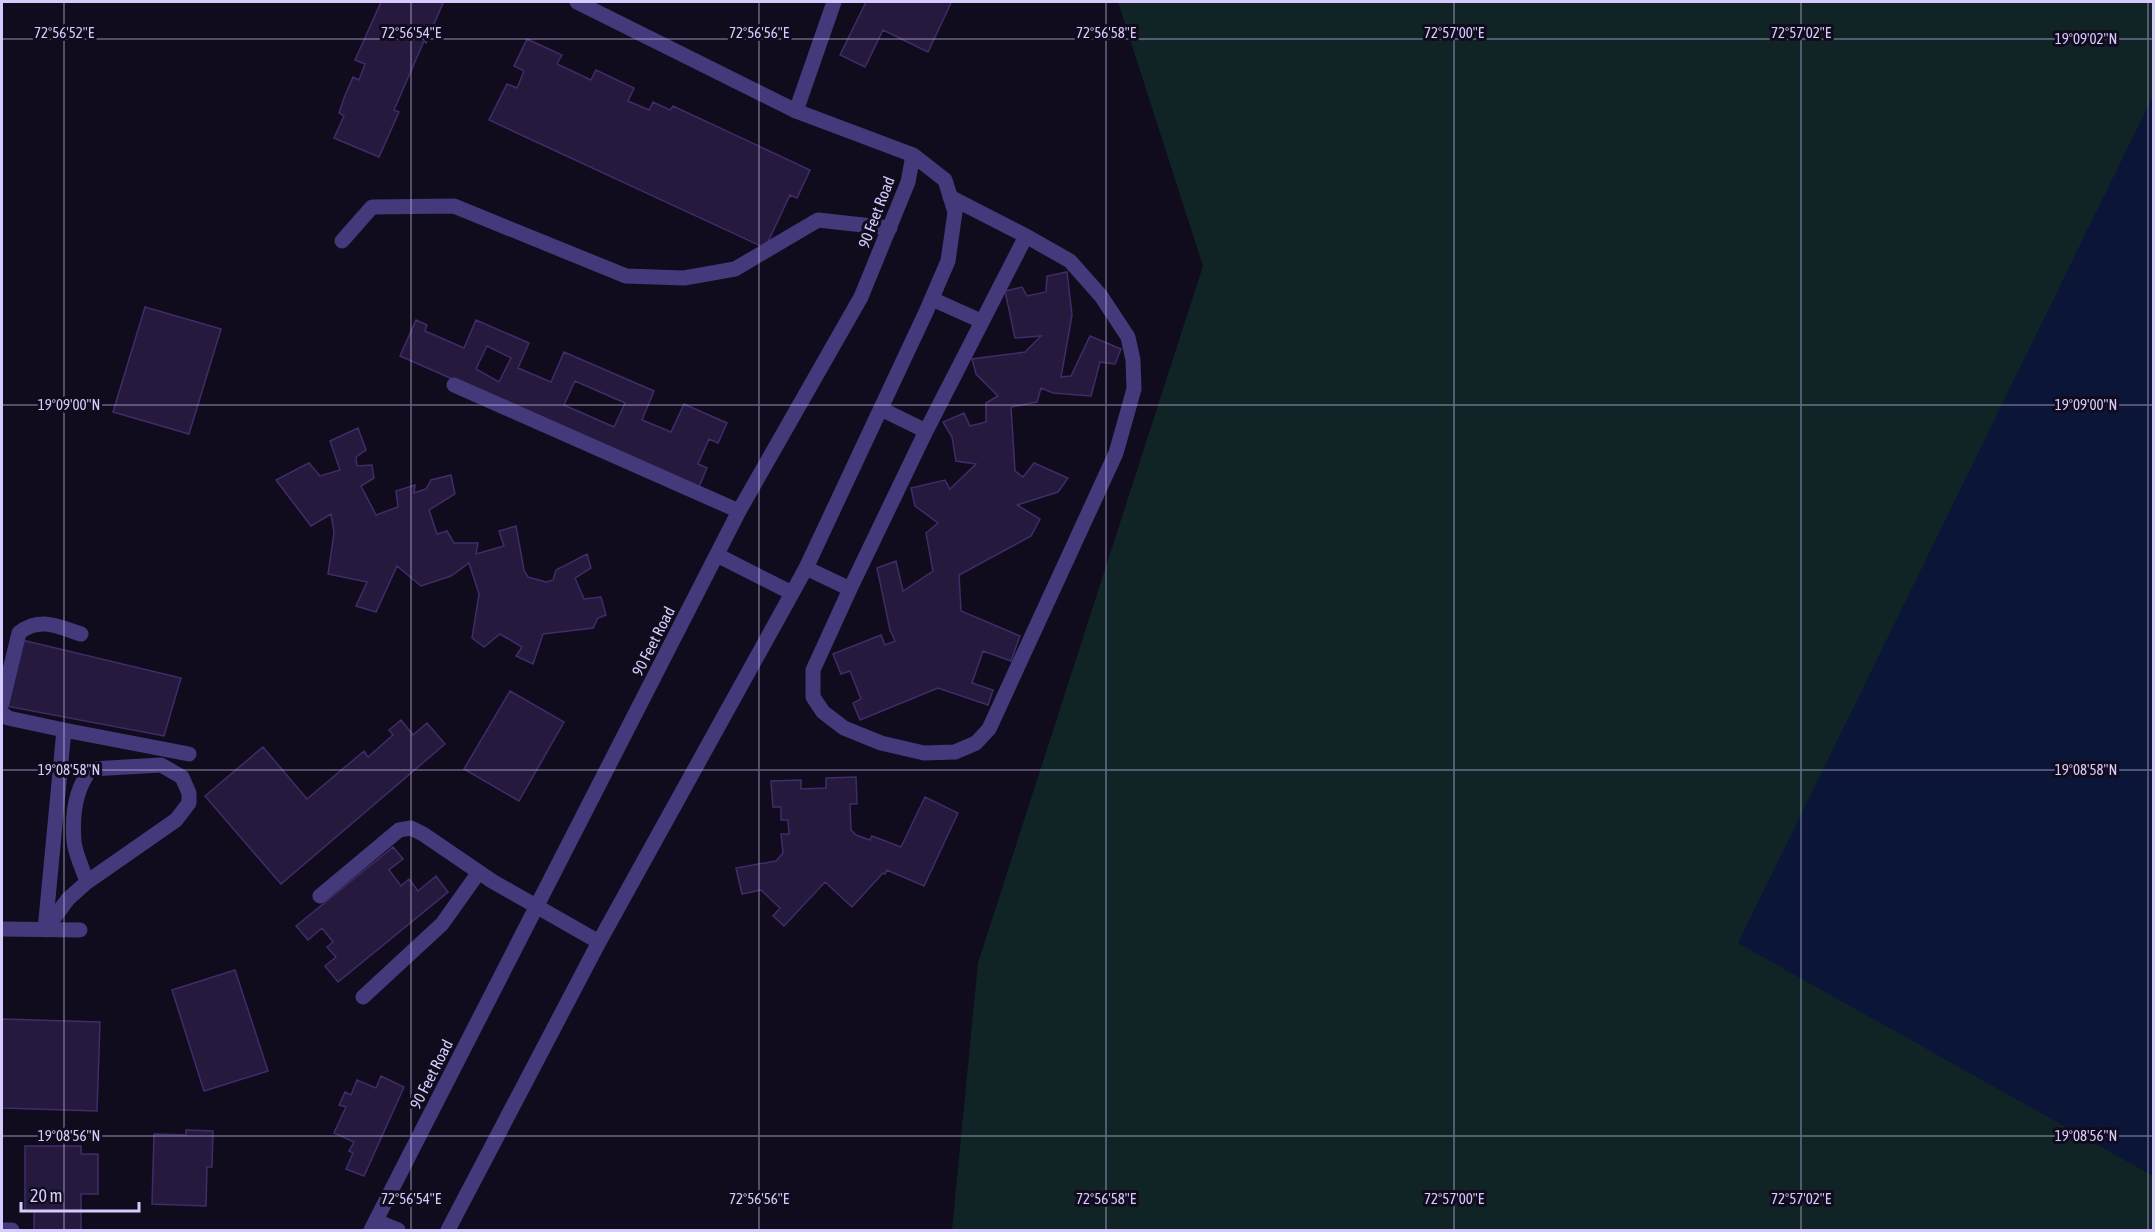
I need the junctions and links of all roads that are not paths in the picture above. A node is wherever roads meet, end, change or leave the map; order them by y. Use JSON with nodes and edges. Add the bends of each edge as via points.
{"nodes":[{"id":1,"x":577,"y":2,"type":"edge"},
{"id":2,"x":834,"y":2,"type":"edge"},
{"id":3,"x":796,"y":111,"type":"junction"},
{"id":4,"x":913,"y":154,"type":"junction"},
{"id":5,"x":950,"y":197,"type":"junction"},
{"id":6,"x":890,"y":228,"type":"junction"},
{"id":7,"x":1026,"y":236,"type":"junction"},
{"id":8,"x":342,"y":242,"type":"dead end"},
{"id":9,"x":932,"y":299,"type":"junction"},
{"id":10,"x":981,"y":321,"type":"junction"},
{"id":11,"x":454,"y":385,"type":"dead end"},
{"id":12,"x":881,"y":409,"type":"junction"},
{"id":13,"x":926,"y":431,"type":"junction"},
{"id":14,"x":740,"y":511,"type":"junction"},
{"id":15,"x":717,"y":555,"type":"junction"},
{"id":16,"x":806,"y":568,"type":"junction"},
{"id":17,"x":850,"y":589,"type":"junction"},
{"id":18,"x":792,"y":593,"type":"junction"},
{"id":19,"x":81,"y":634,"type":"dead end"},
{"id":20,"x":2,"y":703,"type":"edge"},
{"id":21,"x":2,"y":713,"type":"edge"},
{"id":22,"x":64,"y":730,"type":"junction"},
{"id":23,"x":189,"y":754,"type":"dead end"},
{"id":24,"x":479,"y":872,"type":"junction"},
{"id":25,"x":87,"y":882,"type":"junction"},
{"id":26,"x":320,"y":896,"type":"dead end"},
{"id":27,"x":536,"y":907,"type":"junction"},
{"id":28,"x":2,"y":929,"type":"edge"},
{"id":29,"x":45,"y":930,"type":"junction"},
{"id":30,"x":80,"y":930,"type":"dead end"},
{"id":31,"x":599,"y":942,"type":"junction"},
{"id":32,"x":363,"y":997,"type":"dead end"},
{"id":33,"x":374,"y":1226,"type":"edge"},
{"id":34,"x":398,"y":1230,"type":"edge"},
{"id":35,"x":448,"y":1230,"type":"edge"}],
"edges":[{"from":1,"to":3,"type":"street"},
{"from":2,"to":3,"type":"street"},
{"from":3,"to":4,"type":"street"},
{"from":4,"to":5,"type":"street","via":[[945,180]]},
{"from":4,"to":6,"type":"street","name":"90 Feet Road","via":[[908,182]]},
{"from":5,"to":7,"type":"street"},
{"from":5,"to":9,"type":"street","via":[[955,212],[948,261]]},
{"from":6,"to":8,"type":"street","via":[[818,220],[735,269],[684,278],[626,276],[454,206],[372,207]]},
{"from":6,"to":14,"type":"street","name":"90 Feet Road","via":[[861,297]]},
{"from":7,"to":10,"type":"street"},
{"from":7,"to":17,"type":"street","via":[[1070,261],[1101,296],[1128,337],[1134,389],[1116,453],[989,729],[976,743],[955,752],[924,753],[881,744],[844,728],[823,712],[813,697],[813,670]]},
{"from":9,"to":10,"type":"street"},
{"from":9,"to":12,"type":"street"},
{"from":10,"to":13,"type":"street"},
{"from":11,"to":14,"type":"street"},
{"from":12,"to":13,"type":"street"},
{"from":12,"to":16,"type":"street"},
{"from":13,"to":17,"type":"street"},
{"from":14,"to":15,"type":"street","name":"90 Feet Road"},
{"from":15,"to":18,"type":"street"},
{"from":15,"to":27,"type":"street","name":"90 Feet Road"},
{"from":16,"to":17,"type":"street"},
{"from":16,"to":18,"type":"street"},
{"from":18,"to":31,"type":"street"},
{"from":19,"to":20,"type":"street","via":[[40,622],[19,633]]},
{"from":21,"to":22,"type":"street","via":[[8,718]]},
{"from":22,"to":23,"type":"street"},
{"from":22,"to":29,"type":"street"},
{"from":24,"to":26,"type":"street","via":[[411,828],[399,830]]},
{"from":24,"to":27,"type":"street"},
{"from":24,"to":32,"type":"street","via":[[442,924]]},
{"from":25,"to":25,"type":"street","via":[[176,820],[189,803],[182,777],[161,765],[91,769],[75,800],[74,843]]},
{"from":25,"to":29,"type":"street","via":[[68,899]]},
{"from":27,"to":31,"type":"street"},
{"from":27,"to":33,"type":"street","name":"90 Feet Road"},
{"from":28,"to":29,"type":"street"},
{"from":29,"to":30,"type":"street"},
{"from":31,"to":35,"type":"street"},
{"from":33,"to":34,"type":"street"}]}
